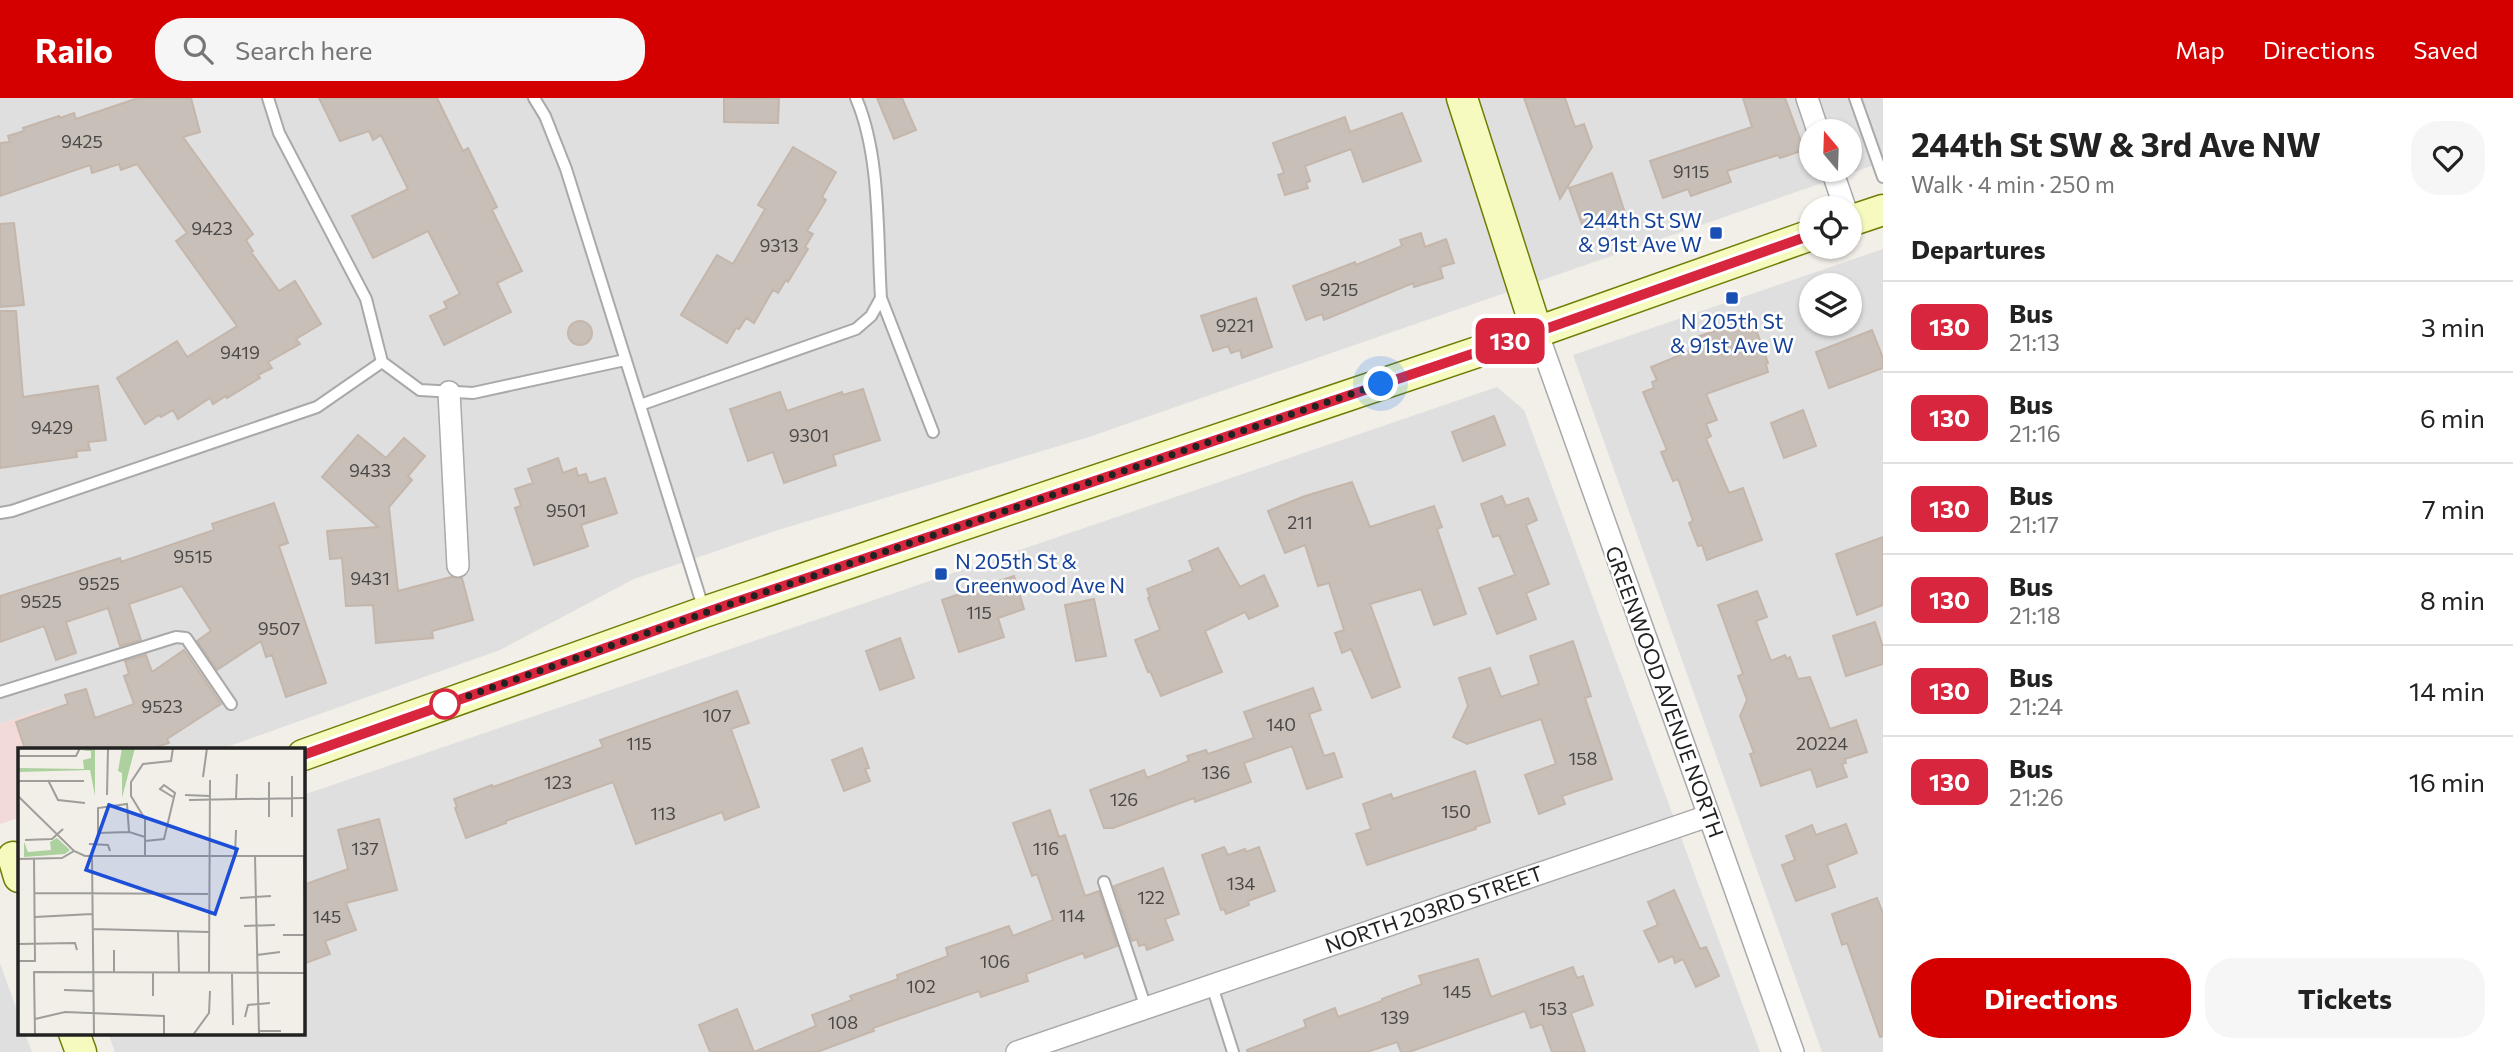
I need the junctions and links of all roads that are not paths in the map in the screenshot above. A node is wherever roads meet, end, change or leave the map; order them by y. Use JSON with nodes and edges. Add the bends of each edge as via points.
{"nodes":[{"id":1,"x":268,"y":98,"type":"edge"},
{"id":2,"x":534,"y":98,"type":"edge"},
{"id":3,"x":856,"y":98,"type":"edge"},
{"id":4,"x":1462,"y":98,"type":"edge"},
{"id":5,"x":1807,"y":98,"type":"edge"},
{"id":6,"x":1855,"y":98,"type":"edge"},
{"id":7,"x":1814,"y":119,"type":"edge"},
{"id":8,"x":1883,"y":177,"type":"edge"},
{"id":9,"x":1883,"y":210,"type":"edge"},
{"id":10,"x":1862,"y":217,"type":"edge"},
{"id":11,"x":1799,"y":239,"type":"edge"},
{"id":12,"x":881,"y":298,"type":"junction"},
{"id":13,"x":1537,"y":332,"type":"junction"},
{"id":14,"x":625,"y":360,"type":"junction"},
{"id":15,"x":382,"y":362,"type":"junction"},
{"id":16,"x":449,"y":392,"type":"junction"},
{"id":17,"x":640,"y":405,"type":"junction"},
{"id":18,"x":933,"y":432,"type":"dead end"},
{"id":19,"x":0,"y":513,"type":"edge"},
{"id":20,"x":458,"y":566,"type":"dead end"},
{"id":21,"x":704,"y":612,"type":"junction"},
{"id":22,"x":0,"y":692,"type":"edge"},
{"id":23,"x":231,"y":704,"type":"dead end"},
{"id":24,"x":304,"y":755,"type":"edge"},
{"id":25,"x":1708,"y":816,"type":"junction"},
{"id":26,"x":1104,"y":882,"type":"dead end"},
{"id":27,"x":1212,"y":986,"type":"junction"},
{"id":28,"x":1153,"y":1006,"type":"junction"},
{"id":29,"x":74,"y":1034,"type":"edge"},
{"id":30,"x":81,"y":1052,"type":"edge"},
{"id":31,"x":1017,"y":1052,"type":"edge"},
{"id":32,"x":1233,"y":1052,"type":"edge"},
{"id":33,"x":1793,"y":1052,"type":"edge"}],
"edges":[{"from":1,"to":15,"type":"lane","via":[[279,133],[366,299]]},
{"from":2,"to":14,"type":"lane","via":[[566,169]]},
{"from":3,"to":12,"type":"lane","via":[[873,156]]},
{"from":4,"to":13,"type":"street"},
{"from":5,"to":7,"type":"street"},
{"from":6,"to":8,"type":"lane"},
{"from":9,"to":10,"type":"street"},
{"from":11,"to":13,"type":"street"},
{"from":12,"to":17,"type":"lane","via":[[871,316],[856,329]]},
{"from":12,"to":18,"type":"lane"},
{"from":13,"to":21,"type":"street"},
{"from":13,"to":25,"type":"street","name":"GREENWOOD AVENUE NORTH"},
{"from":14,"to":16,"type":"lane","via":[[474,393]]},
{"from":14,"to":17,"type":"lane"},
{"from":15,"to":16,"type":"lane","via":[[420,390]]},
{"from":15,"to":19,"type":"lane","via":[[317,407]]},
{"from":16,"to":20,"type":"street"},
{"from":17,"to":21,"type":"lane"},
{"from":21,"to":24,"type":"street"},
{"from":22,"to":23,"type":"lane","via":[[176,637],[186,638]]},
{"from":25,"to":27,"type":"street","name":"NORTH 203RD STREET"},
{"from":25,"to":33,"type":"street","name":"GREENWOOD AVENUE NORTH"},
{"from":26,"to":28,"type":"lane"},
{"from":27,"to":28,"type":"street","name":"NORTH 203RD STREET"},
{"from":27,"to":32,"type":"lane"},
{"from":28,"to":31,"type":"street","name":"NORTH 203RD STREET"},
{"from":29,"to":30,"type":"street"}]}
